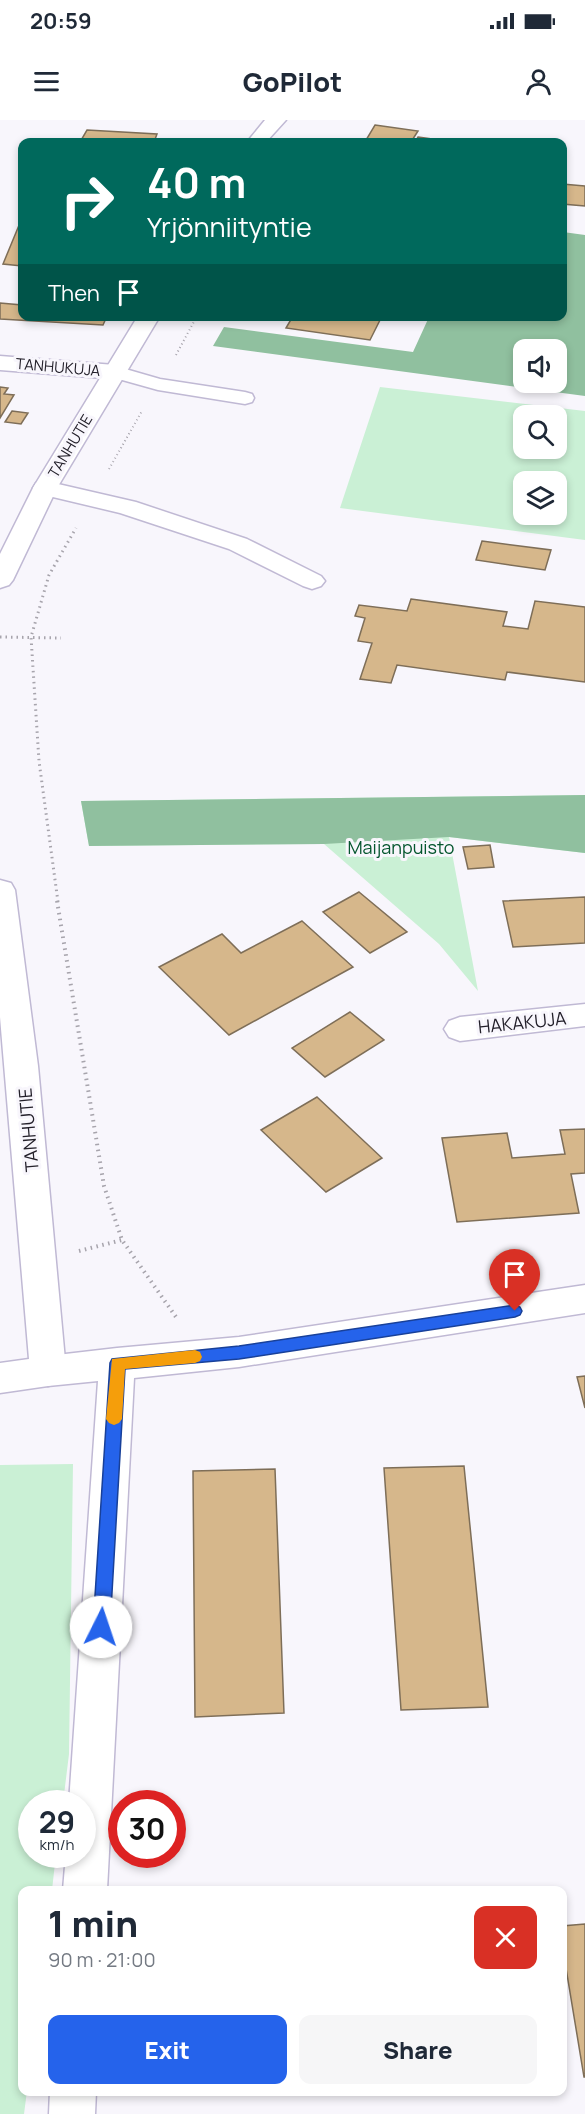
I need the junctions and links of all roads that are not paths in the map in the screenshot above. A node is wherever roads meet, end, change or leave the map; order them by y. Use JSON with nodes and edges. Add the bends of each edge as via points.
{"nodes":[{"id":1,"x":276,"y":120,"type":"edge"},
{"id":2,"x":260,"y":138,"type":"edge"},
{"id":3,"x":146,"y":321,"type":"edge"},
{"id":4,"x":0,"y":363,"type":"edge"},
{"id":5,"x":115,"y":372,"type":"junction"},
{"id":6,"x":245,"y":398,"type":"dead end"},
{"id":7,"x":45,"y":488,"type":"junction"},
{"id":8,"x":0,"y":580,"type":"edge"},
{"id":9,"x":312,"y":581,"type":"dead end"},
{"id":10,"x":0,"y":890,"type":"edge"},
{"id":11,"x":585,"y":1015,"type":"edge"},
{"id":12,"x":460,"y":1029,"type":"dead end"},
{"id":13,"x":585,"y":1299,"type":"edge"},
{"id":14,"x":117,"y":1363,"type":"junction"},
{"id":15,"x":48,"y":1371,"type":"junction"},
{"id":16,"x":0,"y":1378,"type":"edge"},
{"id":17,"x":85,"y":1886,"type":"edge"},
{"id":18,"x":73,"y":2096,"type":"edge"},
{"id":19,"x":72,"y":2114,"type":"edge"}],
"edges":[{"from":1,"to":2,"type":"street"},
{"from":3,"to":5,"type":"street","name":"TANHUTIE"},
{"from":4,"to":5,"type":"street","name":"TANHUKUJA"},
{"from":5,"to":6,"type":"lane","via":[[158,384]]},
{"from":5,"to":7,"type":"street","name":"TANHUTIE"},
{"from":7,"to":8,"type":"street","name":"TANHUTIE"},
{"from":7,"to":9,"type":"street","via":[[127,507],[238,544]]},
{"from":10,"to":15,"type":"street","name":"TANHUTIE","via":[[22,1066]]},
{"from":11,"to":12,"type":"street","name":"HAKAKUJA"},
{"from":13,"to":14,"type":"street","via":[[203,1356]]},
{"from":14,"to":15,"type":"street"},
{"from":14,"to":17,"type":"street"},
{"from":15,"to":16,"type":"street"},
{"from":18,"to":19,"type":"street"}]}
